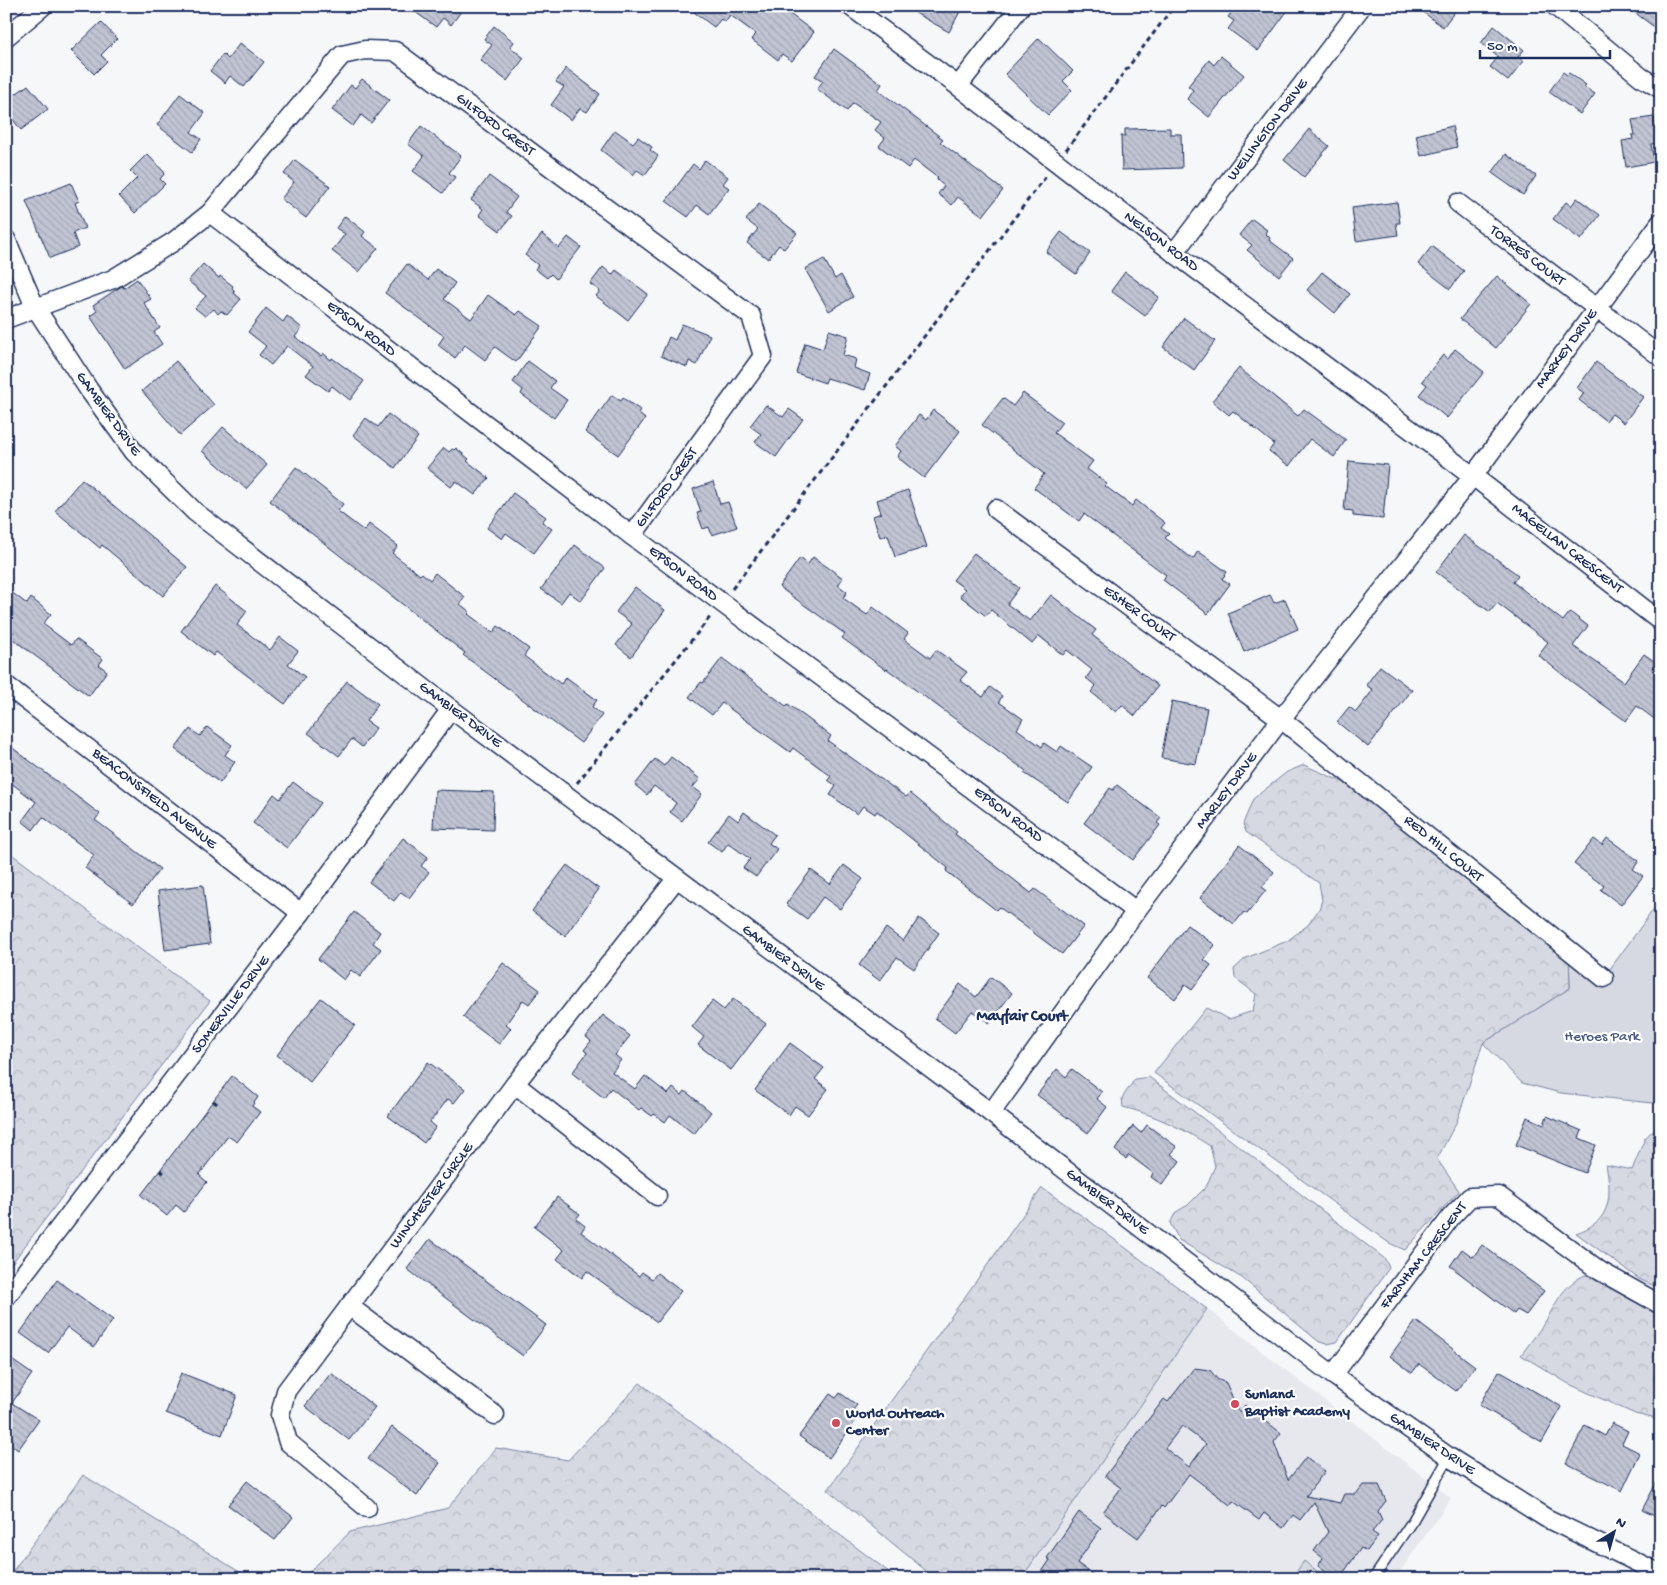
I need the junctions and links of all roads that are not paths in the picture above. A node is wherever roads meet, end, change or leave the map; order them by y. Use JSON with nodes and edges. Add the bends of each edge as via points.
{"nodes":[{"id":1,"x":42,"y":6,"type":"edge"},
{"id":2,"x":850,"y":6,"type":"edge"},
{"id":3,"x":1021,"y":6,"type":"edge"},
{"id":4,"x":1362,"y":6,"type":"edge"},
{"id":5,"x":1554,"y":6,"type":"edge"},
{"id":6,"x":6,"y":37,"type":"edge"},
{"id":7,"x":958,"y":86,"type":"junction"},
{"id":8,"x":1661,"y":89,"type":"edge"},
{"id":9,"x":1458,"y":204,"type":"dead end"},
{"id":10,"x":210,"y":213,"type":"junction"},
{"id":11,"x":1661,"y":222,"type":"edge"},
{"id":12,"x":6,"y":239,"type":"edge"},
{"id":13,"x":1174,"y":253,"type":"junction"},
{"id":14,"x":35,"y":308,"type":"junction"},
{"id":15,"x":1596,"y":309,"type":"junction"},
{"id":16,"x":6,"y":320,"type":"edge"},
{"id":17,"x":1661,"y":357,"type":"edge"},
{"id":18,"x":1473,"y":476,"type":"junction"},
{"id":19,"x":996,"y":509,"type":"dead end"},
{"id":20,"x":632,"y":536,"type":"junction"},
{"id":21,"x":1661,"y":622,"type":"edge"},
{"id":22,"x":6,"y":685,"type":"edge"},
{"id":23,"x":451,"y":709,"type":"junction"},
{"id":24,"x":1282,"y":719,"type":"junction"},
{"id":25,"x":676,"y":878,"type":"junction"},
{"id":26,"x":1136,"y":911,"type":"junction"},
{"id":27,"x":301,"y":912,"type":"junction"},
{"id":28,"x":1604,"y":978,"type":"dead end"},
{"id":29,"x":515,"y":1084,"type":"junction"},
{"id":30,"x":991,"y":1113,"type":"junction"},
{"id":31,"x":657,"y":1196,"type":"dead end"},
{"id":32,"x":6,"y":1297,"type":"edge"},
{"id":33,"x":1661,"y":1305,"type":"edge"},
{"id":34,"x":349,"y":1306,"type":"junction"},
{"id":35,"x":1333,"y":1375,"type":"junction"},
{"id":36,"x":495,"y":1415,"type":"dead end"},
{"id":37,"x":1449,"y":1457,"type":"junction"},
{"id":38,"x":367,"y":1508,"type":"dead end"},
{"id":39,"x":1661,"y":1574,"type":"edge"},
{"id":40,"x":1373,"y":1579,"type":"edge"}],
"edges":[{"from":1,"to":6,"type":"street"},
{"from":2,"to":7,"type":"street","name":"NELSON ROAD"},
{"from":3,"to":7,"type":"street"},
{"from":4,"to":13,"type":"street","name":"WELLINGTON DRIVE"},
{"from":5,"to":8,"type":"street","via":[[1641,77]]},
{"from":7,"to":13,"type":"street","name":"NELSON ROAD"},
{"from":9,"to":15,"type":"street","name":"TORRES COURT"},
{"from":10,"to":14,"type":"street","name":"GILFORD CREST","via":[[173,242],[113,278]]},
{"from":10,"to":20,"type":"street","name":"EPSON ROAD"},
{"from":10,"to":20,"type":"street","name":"GILFORD CREST","via":[[342,55],[364,50],[395,50],[751,316],[763,356]]},
{"from":11,"to":15,"type":"street","name":"MARKEY DRIVE"},
{"from":12,"to":14,"type":"street","name":"GAMBIER DRIVE"},
{"from":13,"to":18,"type":"street","name":"NELSON ROAD"},
{"from":14,"to":16,"type":"street","name":"GILFORD CREST"},
{"from":14,"to":23,"type":"street","name":"GAMBIER DRIVE","via":[[134,452],[195,512]]},
{"from":15,"to":17,"type":"street","name":"TORRES COURT"},
{"from":15,"to":18,"type":"street","name":"MARKEY DRIVE"},
{"from":18,"to":21,"type":"street","name":"MAGELLAN CRESCENT"},
{"from":18,"to":24,"type":"street","name":"MARLEY DRIVE"},
{"from":19,"to":24,"type":"street","name":"ESHER COURT"},
{"from":20,"to":26,"type":"street","name":"EPSON ROAD"},
{"from":22,"to":27,"type":"street","name":"BEACONSFIELD AVENUE"},
{"from":23,"to":25,"type":"street","name":"GAMBIER DRIVE"},
{"from":23,"to":27,"type":"street","name":"SOMERVILLE DRIVE"},
{"from":24,"to":26,"type":"street","name":"MARLEY DRIVE"},
{"from":24,"to":28,"type":"street","name":"RED HILL COURT"},
{"from":25,"to":29,"type":"street","name":"WINCHESTER CIRCLE"},
{"from":25,"to":30,"type":"street","name":"GAMBIER DRIVE"},
{"from":26,"to":30,"type":"street","name":"MARLEY DRIVE"},
{"from":27,"to":32,"type":"street","name":"SOMERVILLE DRIVE"},
{"from":29,"to":31,"type":"street"},
{"from":29,"to":34,"type":"street","name":"WINCHESTER CIRCLE"},
{"from":30,"to":35,"type":"street","name":"GAMBIER DRIVE"},
{"from":33,"to":35,"type":"street","name":"FARNHAM CRESCENT","via":[[1600,1271],[1499,1196],[1470,1197],[1451,1217]]},
{"from":34,"to":36,"type":"street"},
{"from":34,"to":38,"type":"street","name":"WINCHESTER CIRCLE","via":[[286,1391],[280,1415],[288,1442]]},
{"from":35,"to":37,"type":"street","name":"GAMBIER DRIVE"},
{"from":37,"to":39,"type":"street","name":"GAMBIER DRIVE","via":[[1546,1518]]},
{"from":37,"to":40,"type":"lane","via":[[1413,1520]]}]}
